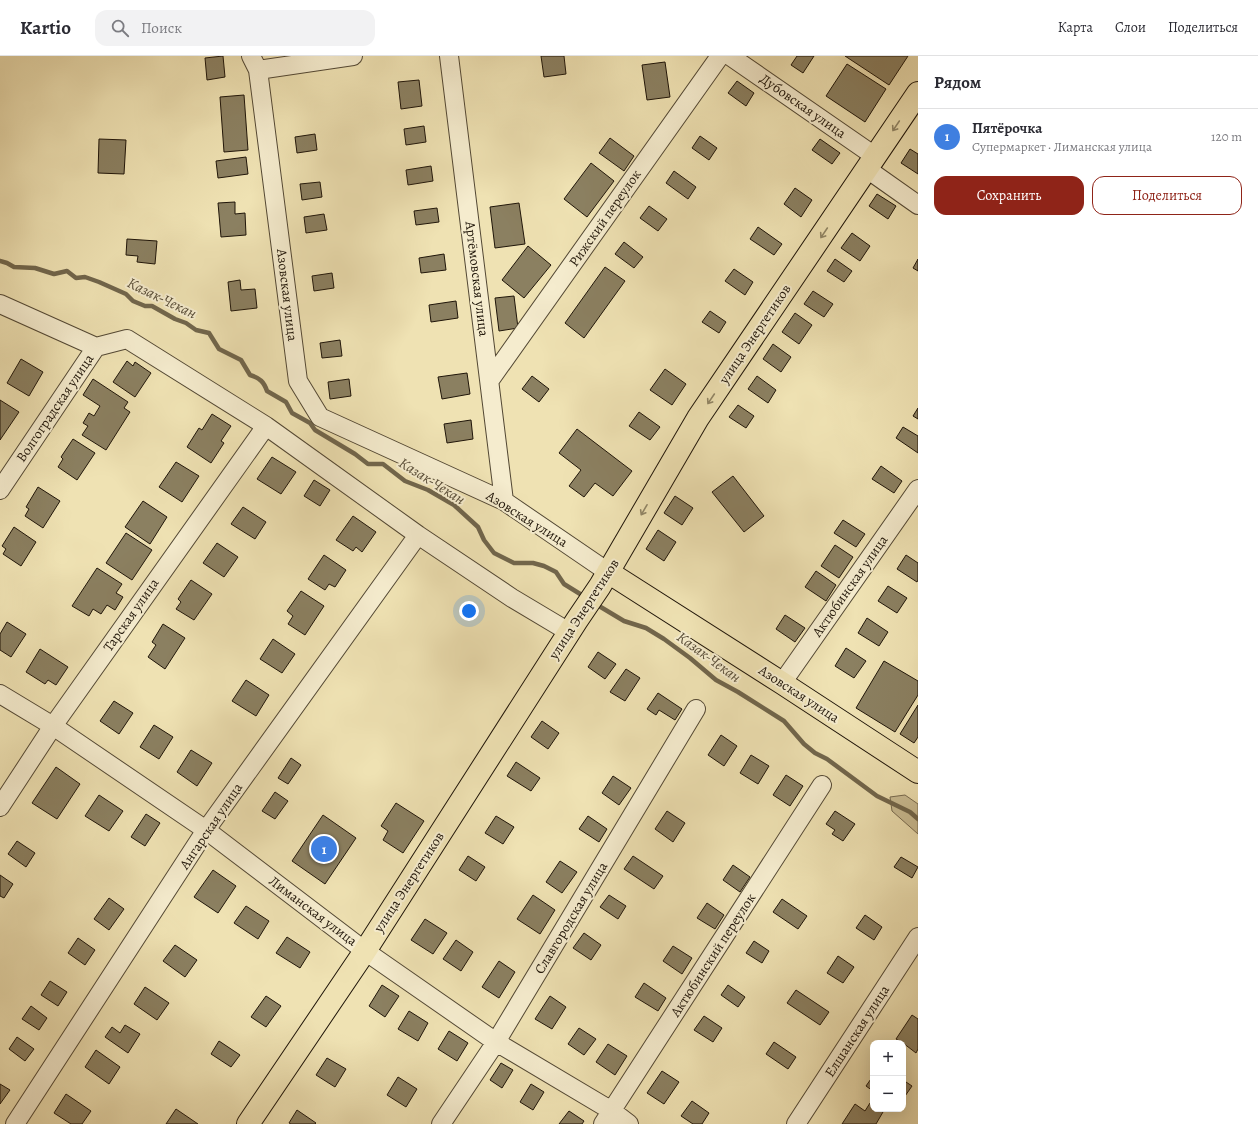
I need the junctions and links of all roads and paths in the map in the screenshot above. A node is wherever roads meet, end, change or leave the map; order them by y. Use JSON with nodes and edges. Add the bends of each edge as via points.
{"nodes":[{"id":1,"x":353,"y":56,"type":"edge"},
{"id":2,"x":449,"y":56,"type":"edge"},
{"id":3,"x":720,"y":56,"type":"edge"},
{"id":4,"x":730,"y":56,"type":"edge"},
{"id":5,"x":254,"y":63,"type":"edge"},
{"id":6,"x":918,"y":93,"type":"edge"},
{"id":7,"x":871,"y":163,"type":"junction"},
{"id":8,"x":918,"y":205,"type":"edge"},
{"id":9,"x":0,"y":304,"type":"edge"},
{"id":10,"x":96,"y":347,"type":"junction"},
{"id":11,"x":490,"y":380,"type":"junction"},
{"id":12,"x":266,"y":426,"type":"junction"},
{"id":13,"x":918,"y":489,"type":"edge"},
{"id":14,"x":0,"y":490,"type":"edge"},
{"id":15,"x":504,"y":502,"type":"junction"},
{"id":16,"x":418,"y":535,"type":"junction"},
{"id":17,"x":604,"y":579,"type":"junction"},
{"id":18,"x":573,"y":626,"type":"junction"},
{"id":19,"x":782,"y":683,"type":"junction"},
{"id":20,"x":0,"y":694,"type":"edge"},
{"id":21,"x":696,"y":709,"type":"dead end"},
{"id":22,"x":53,"y":726,"type":"junction"},
{"id":23,"x":918,"y":772,"type":"edge"},
{"id":24,"x":822,"y":785,"type":"dead end"},
{"id":25,"x":0,"y":807,"type":"edge"},
{"id":26,"x":206,"y":830,"type":"junction"},
{"id":27,"x":918,"y":938,"type":"edge"},
{"id":28,"x":365,"y":951,"type":"junction"},
{"id":29,"x":496,"y":1042,"type":"junction"},
{"id":30,"x":607,"y":1118,"type":"edge"},
{"id":31,"x":15,"y":1124,"type":"edge"},
{"id":32,"x":248,"y":1124,"type":"edge"},
{"id":33,"x":441,"y":1124,"type":"edge"},
{"id":34,"x":629,"y":1124,"type":"edge"},
{"id":35,"x":796,"y":1124,"type":"edge"}],
"edges":[{"from":1,"to":5,"type":"street"},
{"from":2,"to":11,"type":"street","name":"Артёмовская улица"},
{"from":3,"to":11,"type":"street","name":"Рижский переулок"},
{"from":4,"to":7,"type":"street","name":"Дубовская улица"},
{"from":5,"to":15,"type":"street","name":"Азовская улица","via":[[298,381],[320,417]]},
{"from":6,"to":7,"type":"main road","name":"улица Энергетиков","one_way":true},
{"from":7,"to":8,"type":"street","name":"Дубовская улица"},
{"from":7,"to":17,"type":"main road","name":"улица Энергетиков","one_way":true,"via":[[698,418]]},
{"from":9,"to":10,"type":"street"},
{"from":10,"to":12,"type":"street","via":[[127,339]]},
{"from":10,"to":14,"type":"street","name":"Волгоградская улица"},
{"from":11,"to":15,"type":"street","name":"Артёмовская улица"},
{"from":12,"to":16,"type":"street"},
{"from":12,"to":22,"type":"street","name":"Тарская улица"},
{"from":13,"to":19,"type":"street","name":"Актюбинская улица"},
{"from":15,"to":17,"type":"street","name":"Азовская улица"},
{"from":16,"to":18,"type":"street","via":[[512,598]]},
{"from":16,"to":26,"type":"street","name":"Ангарская улица"},
{"from":17,"to":18,"type":"main road","name":"улица Энергетиков"},
{"from":17,"to":19,"type":"main road","name":"Азовская улица"},
{"from":18,"to":28,"type":"main road","name":"улица Энергетиков"},
{"from":19,"to":23,"type":"main road","name":"Азовская улица"},
{"from":20,"to":22,"type":"street","name":"Лиманская улица"},
{"from":21,"to":29,"type":"street","name":"Славгородская улица"},
{"from":22,"to":25,"type":"street","name":"Тарская улица"},
{"from":22,"to":26,"type":"street","name":"Лиманская улица"},
{"from":24,"to":30,"type":"street","name":"Актюбинский переулок"},
{"from":26,"to":28,"type":"street","name":"Лиманская улица"},
{"from":26,"to":31,"type":"street","name":"Ангарская улица"},
{"from":27,"to":35,"type":"street","name":"Елшанская улица"},
{"from":28,"to":29,"type":"street","name":"Лиманская улица"},
{"from":28,"to":32,"type":"main road","name":"улица Энергетиков"},
{"from":29,"to":30,"type":"street","name":"Лиманская улица"},
{"from":29,"to":33,"type":"street","name":"Славгородская улица"},
{"from":30,"to":34,"type":"street","name":"Лиманская улица"}]}
